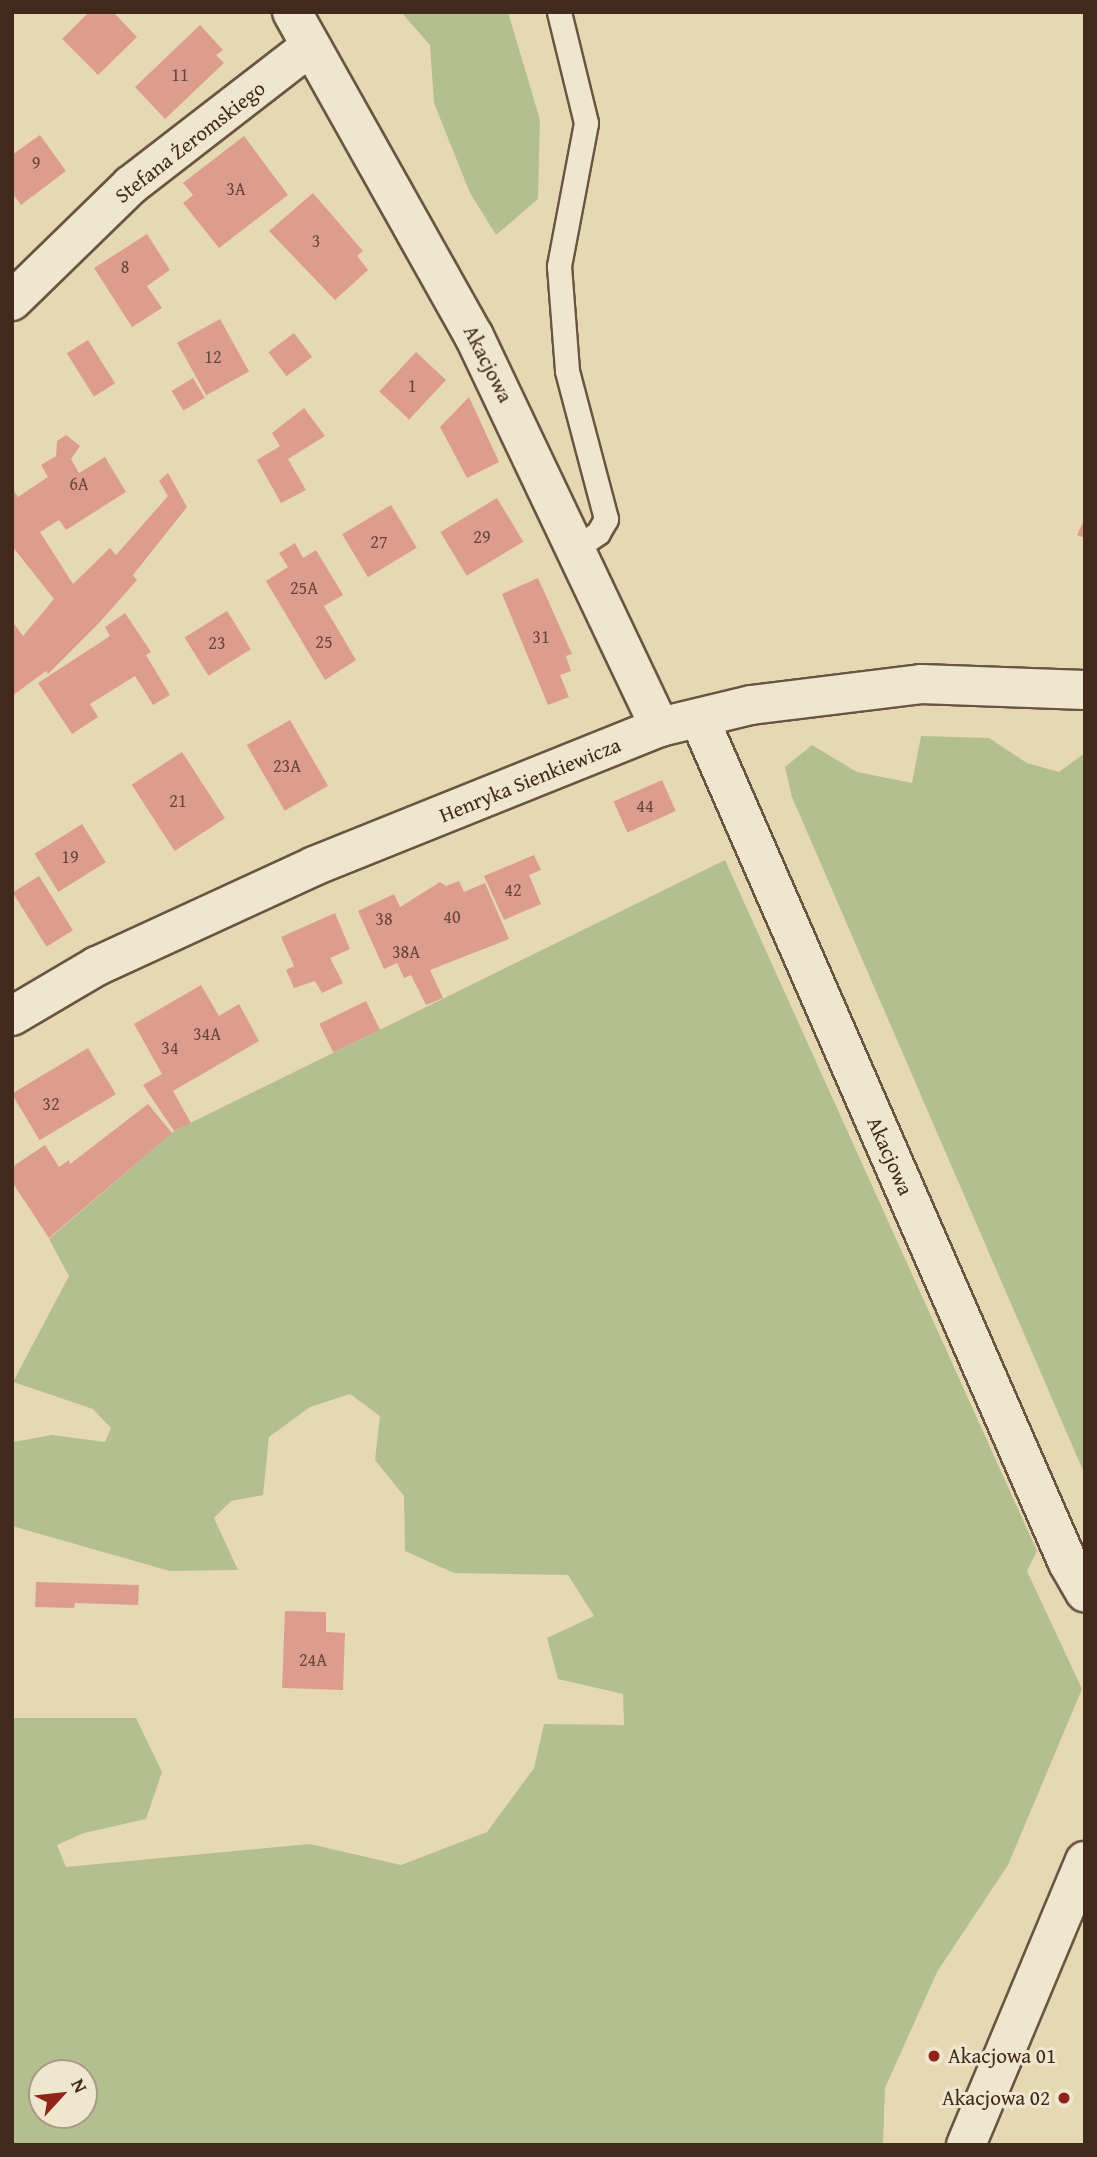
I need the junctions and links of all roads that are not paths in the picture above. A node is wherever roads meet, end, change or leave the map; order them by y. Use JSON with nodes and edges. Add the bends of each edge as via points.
{"nodes":[{"id":1,"x":292,"y":12,"type":"edge"},
{"id":2,"x":559,"y":12,"type":"edge"},
{"id":3,"x":311,"y":47,"type":"junction"},
{"id":4,"x":12,"y":300,"type":"edge"},
{"id":5,"x":576,"y":548,"type":"junction"},
{"id":6,"x":1085,"y":690,"type":"edge"},
{"id":7,"x":699,"y":718,"type":"junction"},
{"id":8,"x":660,"y":727,"type":"junction"},
{"id":9,"x":12,"y":1016,"type":"edge"},
{"id":10,"x":1085,"y":1592,"type":"edge"},
{"id":11,"x":1085,"y":1861,"type":"edge"},
{"id":12,"x":966,"y":2145,"type":"edge"}],
"edges":[{"from":1,"to":3,"type":"street","name":"Akacjowa"},
{"from":2,"to":5,"type":"lane","via":[[586,123],[559,265],[567,371],[606,519],[598,533]]},
{"from":3,"to":4,"type":"street","name":"Stefana Żeromskiego","via":[[131,185]]},
{"from":3,"to":5,"type":"street","name":"Akacjowa","via":[[474,336]]},
{"from":5,"to":8,"type":"street","name":"Akacjowa"},
{"from":6,"to":7,"type":"street","name":"Henryka Sienkiewicza","via":[[921,684],[813,695]]},
{"from":7,"to":8,"type":"street","name":"Henryka Sienkiewicza"},
{"from":7,"to":10,"type":"street","name":"Akacjowa","via":[[1057,1538]]},
{"from":8,"to":9,"type":"street","name":"Henryka Sienkiewicza","via":[[314,866],[97,966]]},
{"from":11,"to":12,"type":"street"}]}
